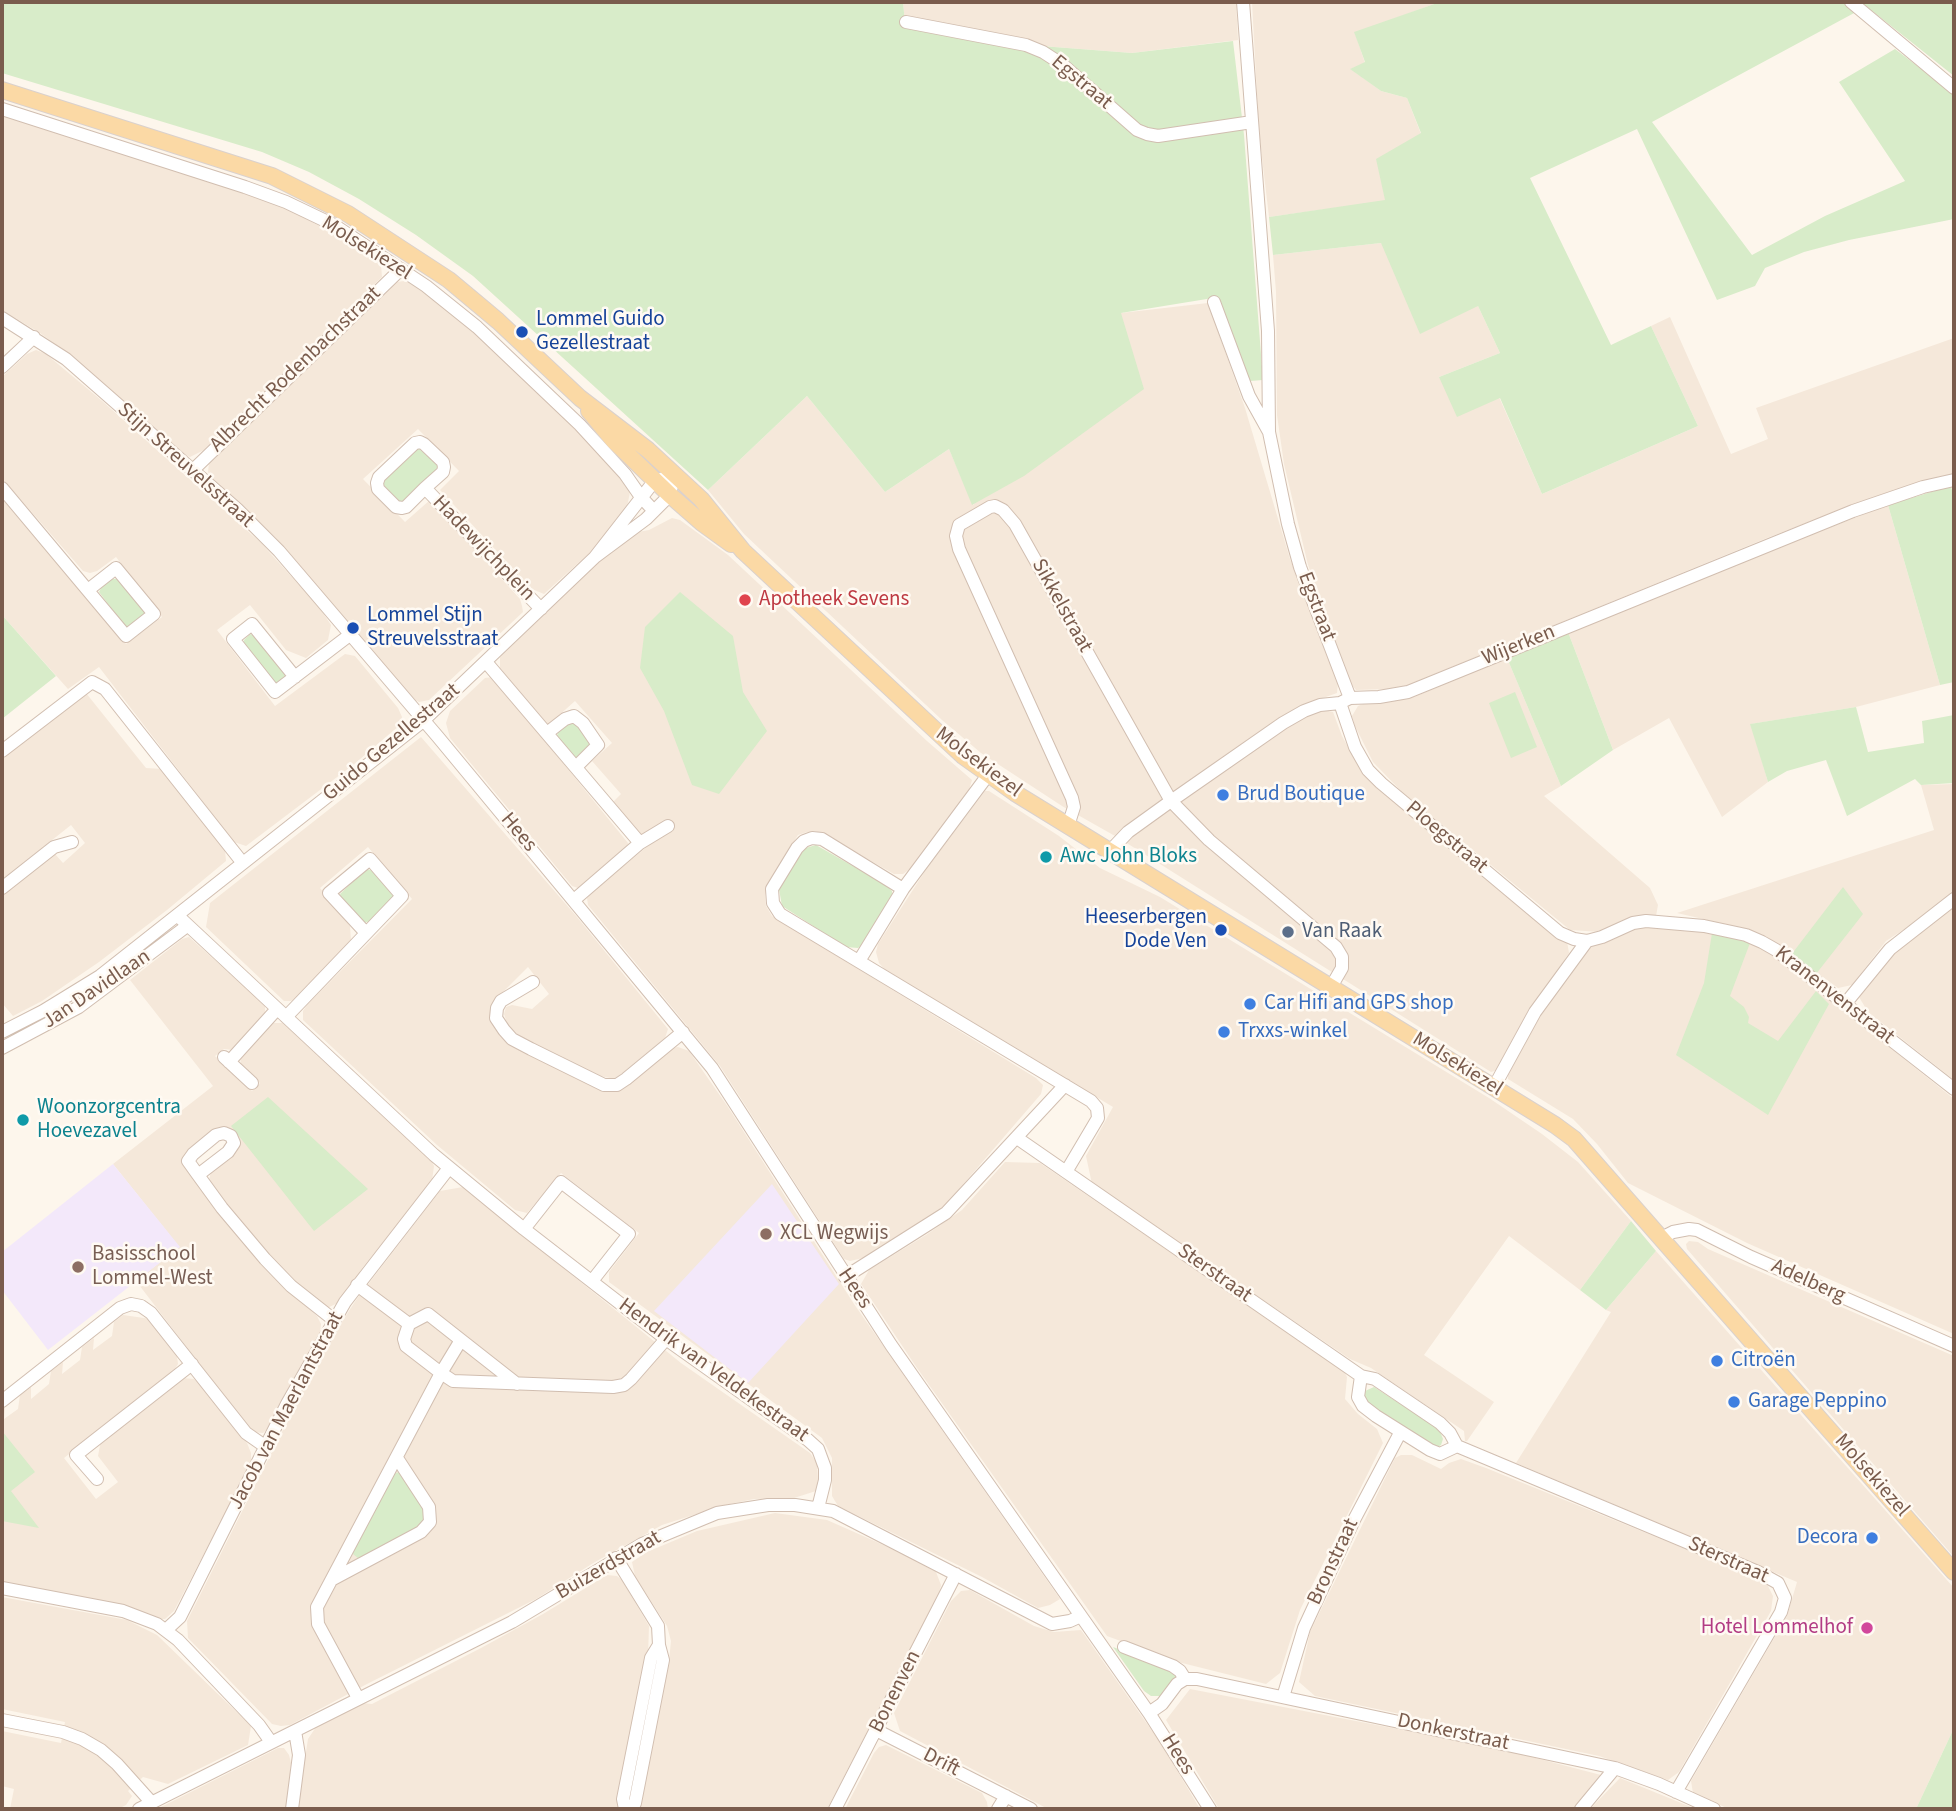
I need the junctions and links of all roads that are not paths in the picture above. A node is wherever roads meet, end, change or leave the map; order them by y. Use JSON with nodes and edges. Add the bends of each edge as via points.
{"nodes":[{"id":1,"x":1243,"y":2,"type":"edge"},
{"id":2,"x":1851,"y":2,"type":"edge"},
{"id":3,"x":906,"y":22,"type":"dead end"},
{"id":4,"x":1954,"y":88,"type":"edge"},
{"id":5,"x":2,"y":90,"type":"edge"},
{"id":6,"x":2,"y":110,"type":"edge"},
{"id":7,"x":1252,"y":122,"type":"junction"},
{"id":8,"x":401,"y":268,"type":"junction"},
{"id":9,"x":1214,"y":302,"type":"dead end"},
{"id":10,"x":2,"y":318,"type":"edge"},
{"id":11,"x":34,"y":337,"type":"junction"},
{"id":12,"x":2,"y":367,"type":"edge"},
{"id":13,"x":580,"y":398,"type":"junction"},
{"id":14,"x":1269,"y":432,"type":"junction"},
{"id":15,"x":192,"y":471,"type":"junction"},
{"id":16,"x":674,"y":475,"type":"junction"},
{"id":17,"x":1954,"y":480,"type":"edge"},
{"id":18,"x":655,"y":481,"type":"junction"},
{"id":19,"x":2,"y":488,"type":"edge"},
{"id":20,"x":425,"y":488,"type":"junction"},
{"id":21,"x":670,"y":495,"type":"junction"},
{"id":22,"x":641,"y":497,"type":"junction"},
{"id":23,"x":654,"y":511,"type":"junction"},
{"id":24,"x":743,"y":551,"type":"junction"},
{"id":25,"x":596,"y":557,"type":"junction"},
{"id":26,"x":88,"y":590,"type":"junction"},
{"id":27,"x":541,"y":609,"type":"junction"},
{"id":28,"x":351,"y":634,"type":"junction"},
{"id":29,"x":486,"y":662,"type":"junction"},
{"id":30,"x":295,"y":677,"type":"junction"},
{"id":31,"x":1345,"y":701,"type":"junction"},
{"id":32,"x":423,"y":721,"type":"junction"},
{"id":33,"x":547,"y":733,"type":"junction"},
{"id":34,"x":2,"y":751,"type":"edge"},
{"id":35,"x":576,"y":767,"type":"junction"},
{"id":36,"x":988,"y":775,"type":"junction"},
{"id":37,"x":1171,"y":801,"type":"junction"},
{"id":38,"x":668,"y":826,"type":"dead end"},
{"id":39,"x":1068,"y":826,"type":"junction"},
{"id":40,"x":72,"y":842,"type":"dead end"},
{"id":41,"x":640,"y":844,"type":"junction"},
{"id":42,"x":1110,"y":851,"type":"junction"},
{"id":43,"x":243,"y":862,"type":"junction"},
{"id":44,"x":2,"y":888,"type":"edge"},
{"id":45,"x":903,"y":889,"type":"junction"},
{"id":46,"x":1954,"y":899,"type":"edge"},
{"id":47,"x":574,"y":900,"type":"junction"},
{"id":48,"x":178,"y":916,"type":"junction"},
{"id":49,"x":187,"y":926,"type":"junction"},
{"id":50,"x":366,"y":933,"type":"junction"},
{"id":51,"x":1587,"y":941,"type":"junction"},
{"id":52,"x":859,"y":961,"type":"junction"},
{"id":53,"x":100,"y":976,"type":"junction"},
{"id":54,"x":533,"y":982,"type":"dead end"},
{"id":55,"x":1331,"y":987,"type":"junction"},
{"id":56,"x":107,"y":988,"type":"junction"},
{"id":57,"x":1845,"y":1004,"type":"junction"},
{"id":58,"x":282,"y":1013,"type":"junction"},
{"id":59,"x":4,"y":1026,"type":"edge"},
{"id":60,"x":683,"y":1032,"type":"junction"},
{"id":61,"x":2,"y":1048,"type":"edge"},
{"id":62,"x":252,"y":1083,"type":"dead end"},
{"id":63,"x":1065,"y":1085,"type":"junction"},
{"id":64,"x":1494,"y":1087,"type":"junction"},
{"id":65,"x":1954,"y":1089,"type":"edge"},
{"id":66,"x":1017,"y":1138,"type":"junction"},
{"id":67,"x":449,"y":1168,"type":"junction"},
{"id":68,"x":1066,"y":1172,"type":"junction"},
{"id":69,"x":198,"y":1175,"type":"dead end"},
{"id":70,"x":524,"y":1229,"type":"junction"},
{"id":71,"x":1661,"y":1238,"type":"junction"},
{"id":72,"x":845,"y":1277,"type":"junction"},
{"id":73,"x":592,"y":1281,"type":"junction"},
{"id":74,"x":357,"y":1285,"type":"junction"},
{"id":75,"x":334,"y":1320,"type":"junction"},
{"id":76,"x":409,"y":1324,"type":"junction"},
{"id":77,"x":666,"y":1339,"type":"junction"},
{"id":78,"x":461,"y":1340,"type":"junction"},
{"id":79,"x":1954,"y":1346,"type":"edge"},
{"id":80,"x":192,"y":1364,"type":"junction"},
{"id":81,"x":441,"y":1373,"type":"junction"},
{"id":82,"x":1361,"y":1376,"type":"junction"},
{"id":83,"x":517,"y":1384,"type":"junction"},
{"id":84,"x":2,"y":1401,"type":"edge"},
{"id":85,"x":1400,"y":1433,"type":"junction"},
{"id":86,"x":1457,"y":1446,"type":"junction"},
{"id":87,"x":266,"y":1447,"type":"junction"},
{"id":88,"x":397,"y":1458,"type":"junction"},
{"id":89,"x":97,"y":1479,"type":"dead end"},
{"id":90,"x":818,"y":1508,"type":"junction"},
{"id":91,"x":616,"y":1558,"type":"junction"},
{"id":92,"x":1954,"y":1572,"type":"edge"},
{"id":93,"x":956,"y":1574,"type":"junction"},
{"id":94,"x":333,"y":1580,"type":"junction"},
{"id":95,"x":2,"y":1587,"type":"edge"},
{"id":96,"x":1081,"y":1616,"type":"junction"},
{"id":97,"x":166,"y":1630,"type":"junction"},
{"id":98,"x":659,"y":1645,"type":"junction"},
{"id":99,"x":1124,"y":1647,"type":"dead end"},
{"id":100,"x":1185,"y":1679,"type":"junction"},
{"id":101,"x":1283,"y":1697,"type":"junction"},
{"id":102,"x":358,"y":1698,"type":"junction"},
{"id":103,"x":1149,"y":1713,"type":"junction"},
{"id":104,"x":2,"y":1720,"type":"edge"},
{"id":105,"x":876,"y":1730,"type":"junction"},
{"id":106,"x":295,"y":1731,"type":"junction"},
{"id":107,"x":271,"y":1742,"type":"junction"},
{"id":108,"x":1615,"y":1768,"type":"junction"},
{"id":109,"x":1676,"y":1792,"type":"junction"},
{"id":110,"x":1006,"y":1796,"type":"junction"},
{"id":111,"x":152,"y":1803,"type":"junction"},
{"id":112,"x":139,"y":1809,"type":"edge"},
{"id":113,"x":292,"y":1809,"type":"edge"},
{"id":114,"x":625,"y":1809,"type":"edge"},
{"id":115,"x":632,"y":1809,"type":"edge"},
{"id":116,"x":835,"y":1809,"type":"edge"},
{"id":117,"x":998,"y":1809,"type":"edge"},
{"id":118,"x":1031,"y":1809,"type":"edge"},
{"id":119,"x":1210,"y":1809,"type":"edge"},
{"id":120,"x":1581,"y":1809,"type":"edge"},
{"id":121,"x":1714,"y":1809,"type":"edge"}],
"edges":[{"from":1,"to":7,"type":"street","name":"Egstraat"},
{"from":2,"to":4,"type":"street"},
{"from":3,"to":7,"type":"street","name":"Egstraat","via":[[1026,44],[1044,52],[1147,134]]},
{"from":5,"to":13,"type":"main road","name":"Molsekiezel","via":[[224,159],[326,201],[464,292]]},
{"from":6,"to":8,"type":"street","name":"Molsekiezel","via":[[286,202],[334,225]]},
{"from":7,"to":14,"type":"street","name":"Egstraat","via":[[1268,331]]},
{"from":8,"to":15,"type":"street","name":"Albrecht Rodenbachstraat"},
{"from":8,"to":22,"type":"street","name":"Molsekiezel","via":[[517,364],[607,454]]},
{"from":9,"to":14,"type":"street","name":"Egstraat","via":[[1249,397]]},
{"from":10,"to":11,"type":"street","name":"Stijn Streuvelsstraat"},
{"from":11,"to":12,"type":"street"},
{"from":11,"to":15,"type":"street","name":"Stijn Streuvelsstraat","via":[[66,359]]},
{"from":13,"to":16,"type":"main road","name":"Molsekiezel"},
{"from":13,"to":18,"type":"main road","name":"Molsekiezel","via":[[613,440]]},
{"from":14,"to":31,"type":"street","name":"Egstraat","via":[[1300,567]]},
{"from":15,"to":28,"type":"street","name":"Stijn Streuvelsstraat","via":[[279,551]]},
{"from":16,"to":18,"type":"street"},
{"from":16,"to":21,"type":"street"},
{"from":16,"to":24,"type":"main road","name":"Molsekiezel","via":[[701,499]]},
{"from":17,"to":31,"type":"street","name":"Wijerken","via":[[1853,511],[1408,692]]},
{"from":18,"to":21,"type":"main road","name":"Molsekiezel"},
{"from":18,"to":22,"type":"street","name":"Guido Gezellestraat"},
{"from":19,"to":26,"type":"street"},
{"from":20,"to":20,"type":"street","name":"Hadewijchplein","via":[[444,467],[420,442],[377,483],[397,507],[406,507]]},
{"from":20,"to":27,"type":"street","name":"Hadewijchplein"},
{"from":21,"to":23,"type":"street","name":"Guido Gezellestraat"},
{"from":21,"to":24,"type":"main road","name":"Molsekiezel"},
{"from":22,"to":23,"type":"street","name":"Molsekiezel"},
{"from":22,"to":25,"type":"street","name":"Guido Gezellestraat"},
{"from":23,"to":25,"type":"street","name":"Guido Gezellestraat"},
{"from":24,"to":36,"type":"main road","name":"Molsekiezel","via":[[942,738]]},
{"from":25,"to":27,"type":"street","name":"Guido Gezellestraat"},
{"from":26,"to":26,"type":"street","via":[[116,568],[153,614],[126,636]]},
{"from":27,"to":29,"type":"street","name":"Guido Gezellestraat"},
{"from":28,"to":30,"type":"street"},
{"from":28,"to":32,"type":"street","name":"Stijn Streuvelsstraat"},
{"from":29,"to":32,"type":"street","name":"Guido Gezellestraat"},
{"from":29,"to":33,"type":"street"},
{"from":30,"to":30,"type":"street","via":[[275,692],[233,639],[252,624]]},
{"from":31,"to":37,"type":"street","name":"Wijerken","via":[[1320,705],[1283,723]]},
{"from":31,"to":51,"type":"street","name":"Ploegstraat","via":[[1354,747],[1381,783],[1560,933]]},
{"from":32,"to":43,"type":"street","name":"Guido Gezellestraat"},
{"from":32,"to":47,"type":"street","name":"Hees"},
{"from":33,"to":35,"type":"street"},
{"from":33,"to":35,"type":"street","via":[[574,716],[583,723],[598,745]]},
{"from":34,"to":43,"type":"street","via":[[92,682],[105,689]]},
{"from":35,"to":41,"type":"street"},
{"from":36,"to":39,"type":"main road","name":"Molsekiezel"},
{"from":36,"to":45,"type":"street"},
{"from":37,"to":39,"type":"street","name":"Sikkelstraat","via":[[1016,524],[1003,510],[990,507],[959,525],[959,549],[1072,798]]},
{"from":37,"to":42,"type":"street","name":"Wijerken"},
{"from":37,"to":55,"type":"street","name":"Sikkelstraat","via":[[1209,840],[1336,947],[1342,968]]},
{"from":38,"to":41,"type":"street"},
{"from":39,"to":42,"type":"main road","name":"Molsekiezel"},
{"from":40,"to":44,"type":"street","via":[[54,847]]},
{"from":41,"to":47,"type":"street"},
{"from":42,"to":55,"type":"main road","name":"Molsekiezel"},
{"from":43,"to":48,"type":"street","name":"Guido Gezellestraat"},
{"from":45,"to":52,"type":"street"},
{"from":45,"to":52,"type":"street","via":[[822,839],[812,838],[797,848],[772,890],[773,903],[780,914]]},
{"from":46,"to":57,"type":"street","via":[[1896,944]]},
{"from":47,"to":60,"type":"street","name":"Hees"},
{"from":48,"to":49,"type":"street","name":"Hendrik van Veldekestraat"},
{"from":48,"to":53,"type":"street","name":"Jan Davidlaan"},
{"from":49,"to":56,"type":"street","name":"Jan Davidlaan"},
{"from":49,"to":58,"type":"street","name":"Hendrik van Veldekestraat"},
{"from":50,"to":50,"type":"street","via":[[402,896],[370,859],[329,893]]},
{"from":50,"to":58,"type":"street"},
{"from":51,"to":57,"type":"street","name":"Kranenvenstraat","via":[[1646,921],[1746,935],[1776,950]]},
{"from":51,"to":64,"type":"street","via":[[1535,1013]]},
{"from":52,"to":63,"type":"street"},
{"from":53,"to":56,"type":"street"},
{"from":53,"to":59,"type":"street","name":"Jan Davidlaan","via":[[43,1011]]},
{"from":54,"to":60,"type":"street","via":[[497,1007],[496,1018],[504,1030],[512,1039],[604,1085],[626,1079]]},
{"from":55,"to":64,"type":"main road","name":"Molsekiezel"},
{"from":56,"to":61,"type":"street","name":"Jan Davidlaan"},
{"from":57,"to":65,"type":"street","name":"Kranenvenstraat"},
{"from":58,"to":62,"type":"street","via":[[226,1059]]},
{"from":58,"to":67,"type":"street","name":"Hendrik van Veldekestraat"},
{"from":60,"to":72,"type":"street","name":"Hees","via":[[712,1068]]},
{"from":63,"to":66,"type":"street"},
{"from":63,"to":68,"type":"street","via":[[1091,1101],[1098,1118]]},
{"from":64,"to":71,"type":"main road","name":"Molsekiezel","via":[[1574,1139]]},
{"from":66,"to":68,"type":"street","name":"Sterstraat"},
{"from":66,"to":72,"type":"street","via":[[946,1213]]},
{"from":67,"to":70,"type":"street","name":"Hendrik van Veldekestraat"},
{"from":67,"to":74,"type":"street","name":"Jacob van Maerlantstraat"},
{"from":68,"to":82,"type":"street","name":"Sterstraat"},
{"from":69,"to":75,"type":"street","via":[[265,1259]]},
{"from":70,"to":73,"type":"street","name":"Hendrik van Veldekestraat"},
{"from":70,"to":73,"type":"street","via":[[561,1182],[629,1234]]},
{"from":71,"to":79,"type":"street","name":"Adelberg","via":[[1697,1230]]},
{"from":71,"to":92,"type":"main road","name":"Molsekiezel"},
{"from":72,"to":96,"type":"street","name":"Hees"},
{"from":73,"to":77,"type":"street","name":"Hendrik van Veldekestraat"},
{"from":74,"to":75,"type":"street","name":"Jacob van Maerlantstraat"},
{"from":74,"to":76,"type":"street"},
{"from":75,"to":87,"type":"street","name":"Jacob van Maerlantstraat"},
{"from":76,"to":78,"type":"street","via":[[428,1314]]},
{"from":76,"to":81,"type":"street","via":[[406,1346]]},
{"from":77,"to":83,"type":"street","via":[[624,1385]]},
{"from":77,"to":90,"type":"street","name":"Hendrik van Veldekestraat","via":[[818,1449],[825,1480]]},
{"from":78,"to":81,"type":"street"},
{"from":78,"to":83,"type":"street"},
{"from":80,"to":84,"type":"street","via":[[151,1313],[131,1304]]},
{"from":80,"to":87,"type":"street","via":[[246,1433]]},
{"from":80,"to":89,"type":"street","via":[[76,1455]]},
{"from":81,"to":83,"type":"street","via":[[453,1381]]},
{"from":81,"to":88,"type":"street"},
{"from":82,"to":85,"type":"street","name":"Sterstraat","via":[[1358,1397],[1363,1406]]},
{"from":82,"to":86,"type":"street","name":"Sterstraat","via":[[1375,1379],[1440,1423]]},
{"from":85,"to":86,"type":"street","name":"Sterstraat","via":[[1440,1454]]},
{"from":85,"to":101,"type":"street","name":"Bronstraat","via":[[1304,1628]]},
{"from":86,"to":109,"type":"street","name":"Sterstraat","via":[[1778,1583],[1784,1598],[1782,1612]]},
{"from":87,"to":97,"type":"street","name":"Jacob van Maerlantstraat","via":[[180,1617]]},
{"from":88,"to":94,"type":"street"},
{"from":88,"to":94,"type":"street","via":[[429,1507],[430,1522],[421,1532]]},
{"from":90,"to":91,"type":"street","name":"Buizerdstraat","via":[[768,1505],[717,1513]]},
{"from":90,"to":93,"type":"street","name":"Buizerdstraat","via":[[852,1520]]},
{"from":91,"to":98,"type":"street","via":[[657,1626]]},
{"from":91,"to":102,"type":"street","name":"Buizerdstraat","via":[[512,1622]]},
{"from":93,"to":96,"type":"street","name":"Buizerdstraat","via":[[1052,1624]]},
{"from":93,"to":105,"type":"street","name":"Bonenven"},
{"from":94,"to":102,"type":"street","via":[[316,1615]]},
{"from":95,"to":97,"type":"street","via":[[124,1611]]},
{"from":96,"to":103,"type":"street","name":"Hees"},
{"from":97,"to":107,"type":"street"},
{"from":98,"to":114,"type":"street","via":[[651,1658],[623,1799]]},
{"from":98,"to":115,"type":"street","via":[[663,1660]]},
{"from":99,"to":100,"type":"street","name":"Donkerstraat","via":[[1173,1666]]},
{"from":100,"to":101,"type":"street","name":"Donkerstraat"},
{"from":100,"to":103,"type":"street"},
{"from":101,"to":108,"type":"street","name":"Donkerstraat"},
{"from":102,"to":106,"type":"street","name":"Buizerdstraat"},
{"from":103,"to":119,"type":"street","name":"Hees"},
{"from":104,"to":111,"type":"street","via":[[82,1739],[117,1764]]},
{"from":105,"to":110,"type":"street","name":"Drift"},
{"from":105,"to":116,"type":"street","name":"Bonenven"},
{"from":106,"to":107,"type":"street","name":"Buizerdstraat"},
{"from":106,"to":113,"type":"street","via":[[299,1755]]},
{"from":107,"to":111,"type":"street","name":"Buizerdstraat"},
{"from":108,"to":109,"type":"street","name":"Donkerstraat"},
{"from":108,"to":120,"type":"street"},
{"from":109,"to":121,"type":"street","name":"Donkerstraat"},
{"from":110,"to":117,"type":"street"},
{"from":110,"to":118,"type":"street","name":"Drift"},
{"from":111,"to":112,"type":"street","name":"Buizerdstraat"}]}
